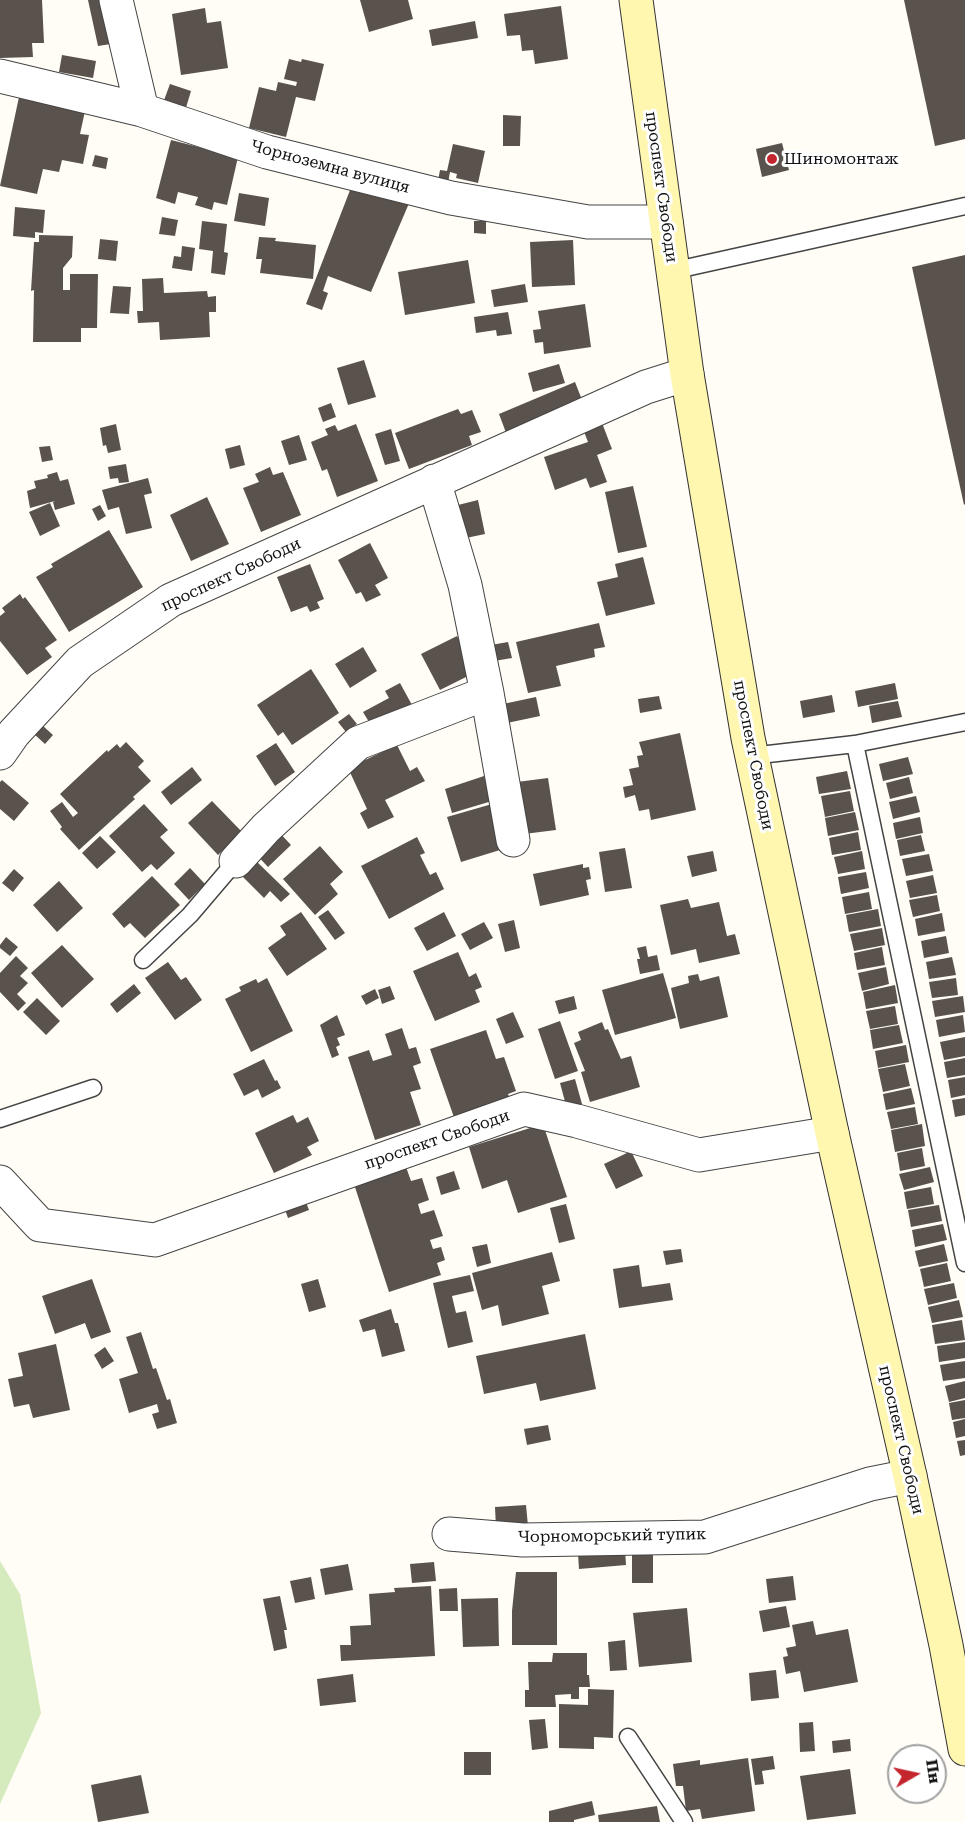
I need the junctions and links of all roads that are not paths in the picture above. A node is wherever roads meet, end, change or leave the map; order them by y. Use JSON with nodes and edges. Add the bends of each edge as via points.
{"nodes":[{"id":1,"x":116,"y":0,"type":"edge"},
{"id":2,"x":636,"y":0,"type":"edge"},
{"id":3,"x":0,"y":76,"type":"edge"},
{"id":4,"x":142,"y":110,"type":"junction"},
{"id":5,"x":965,"y":206,"type":"edge"},
{"id":6,"x":666,"y":222,"type":"junction"},
{"id":7,"x":672,"y":271,"type":"junction"},
{"id":8,"x":687,"y":374,"type":"junction"},
{"id":9,"x":434,"y":481,"type":"junction"},
{"id":10,"x":487,"y":693,"type":"junction"},
{"id":11,"x":965,"y":722,"type":"edge"},
{"id":12,"x":5,"y":737,"type":"edge"},
{"id":13,"x":855,"y":744,"type":"junction"},
{"id":14,"x":751,"y":756,"type":"junction"},
{"id":15,"x":513,"y":840,"type":"dead end"},
{"id":16,"x":236,"y":861,"type":"joint"},
{"id":17,"x":143,"y":960,"type":"dead end"},
{"id":18,"x":93,"y":1088,"type":"dead end"},
{"id":19,"x":0,"y":1119,"type":"edge"},
{"id":20,"x":832,"y":1133,"type":"junction"},
{"id":21,"x":0,"y":1182,"type":"edge"},
{"id":22,"x":965,"y":1263,"type":"edge"},
{"id":23,"x":910,"y":1476,"type":"junction"},
{"id":24,"x":449,"y":1534,"type":"dead end"},
{"id":25,"x":955,"y":1642,"type":"edge"},
{"id":26,"x":628,"y":1737,"type":"dead end"},
{"id":27,"x":965,"y":1749,"type":"edge"},
{"id":28,"x":684,"y":1822,"type":"edge"}],
"edges":[{"from":1,"to":4,"type":"street"},
{"from":2,"to":6,"type":"main road","name":"проспект Свободи"},
{"from":3,"to":4,"type":"street","name":"Чорноземна вулиця"},
{"from":4,"to":6,"type":"street","name":"Чорноземна вулиця","via":[[267,152],[451,198],[588,222]]},
{"from":5,"to":7,"type":"lane"},
{"from":6,"to":7,"type":"main road","name":"проспект Свободи"},
{"from":7,"to":8,"type":"main road","name":"проспект Свободи"},
{"from":8,"to":9,"type":"street","name":"проспект Свободи","via":[[646,387]]},
{"from":8,"to":14,"type":"main road","name":"проспект Свободи"},
{"from":9,"to":10,"type":"street","via":[[465,585]]},
{"from":9,"to":12,"type":"street","name":"проспект Свободи","via":[[171,600],[80,662]]},
{"from":10,"to":15,"type":"street"},
{"from":10,"to":16,"type":"street","via":[[358,743]]},
{"from":11,"to":13,"type":"lane"},
{"from":13,"to":14,"type":"lane"},
{"from":13,"to":22,"type":"lane"},
{"from":14,"to":20,"type":"main road","name":"проспект Свободи"},
{"from":16,"to":17,"type":"lane","via":[[190,915]]},
{"from":18,"to":19,"type":"lane"},
{"from":20,"to":21,"type":"street","name":"проспект Свободи","via":[[699,1155],[524,1109],[155,1240],[40,1225]]},
{"from":20,"to":23,"type":"main road","name":"проспект Свободи"},
{"from":23,"to":24,"type":"street","name":"Чорноморський тупик","via":[[870,1484],[705,1537],[523,1540]]},
{"from":23,"to":25,"type":"main road","name":"проспект Свободи"},
{"from":25,"to":27,"type":"main road","name":"проспект Свободи"},
{"from":26,"to":28,"type":"lane"}]}
